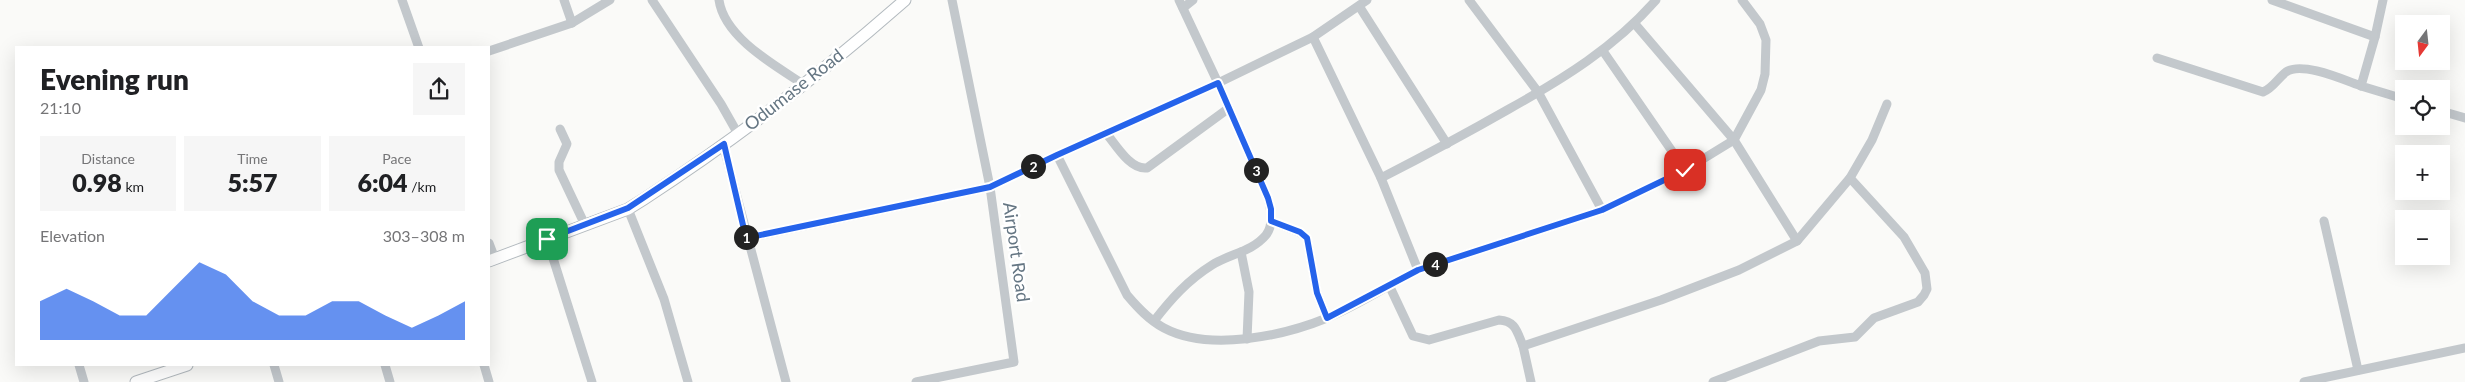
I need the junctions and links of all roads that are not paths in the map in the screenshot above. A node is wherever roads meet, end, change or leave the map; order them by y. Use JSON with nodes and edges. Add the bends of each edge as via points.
{"nodes":[{"id":1,"x":402,"y":0,"type":"edge"},
{"id":2,"x":564,"y":0,"type":"edge"},
{"id":3,"x":610,"y":0,"type":"edge"},
{"id":4,"x":652,"y":0,"type":"edge"},
{"id":5,"x":719,"y":0,"type":"edge"},
{"id":6,"x":905,"y":0,"type":"edge"},
{"id":7,"x":952,"y":0,"type":"edge"},
{"id":8,"x":1193,"y":0,"type":"edge"},
{"id":9,"x":1368,"y":0,"type":"edge"},
{"id":10,"x":1469,"y":0,"type":"edge"},
{"id":11,"x":1656,"y":0,"type":"edge"},
{"id":12,"x":1742,"y":0,"type":"edge"},
{"id":13,"x":2272,"y":0,"type":"edge"},
{"id":14,"x":2383,"y":0,"type":"edge"},
{"id":15,"x":1181,"y":4,"type":"edge"},
{"id":16,"x":1359,"y":6,"type":"junction"},
{"id":17,"x":572,"y":22,"type":"junction"},
{"id":18,"x":1635,"y":24,"type":"junction"},
{"id":19,"x":1313,"y":37,"type":"junction"},
{"id":20,"x":2376,"y":37,"type":"junction"},
{"id":21,"x":418,"y":46,"type":"edge"},
{"id":22,"x":490,"y":51,"type":"edge"},
{"id":23,"x":1603,"y":51,"type":"junction"},
{"id":24,"x":2157,"y":58,"type":"dead end"},
{"id":25,"x":1218,"y":83,"type":"junction"},
{"id":26,"x":803,"y":84,"type":"junction"},
{"id":27,"x":2361,"y":86,"type":"junction"},
{"id":28,"x":1538,"y":92,"type":"junction"},
{"id":29,"x":2395,"y":96,"type":"edge"},
{"id":30,"x":1887,"y":104,"type":"dead end"},
{"id":31,"x":1229,"y":108,"type":"junction"},
{"id":32,"x":2450,"y":114,"type":"edge"},
{"id":33,"x":2465,"y":118,"type":"edge"},
{"id":34,"x":560,"y":129,"type":"dead end"},
{"id":35,"x":1106,"y":133,"type":"junction"},
{"id":36,"x":738,"y":134,"type":"junction"},
{"id":37,"x":1734,"y":140,"type":"junction"},
{"id":38,"x":724,"y":144,"type":"junction"},
{"id":39,"x":1447,"y":144,"type":"junction"},
{"id":40,"x":1057,"y":155,"type":"junction"},
{"id":41,"x":1685,"y":170,"type":"junction"},
{"id":42,"x":1381,"y":178,"type":"junction"},
{"id":43,"x":1850,"y":178,"type":"junction"},
{"id":44,"x":990,"y":187,"type":"junction"},
{"id":45,"x":628,"y":208,"type":"junction"},
{"id":46,"x":1602,"y":210,"type":"junction"},
{"id":47,"x":1271,"y":221,"type":"junction"},
{"id":48,"x":2324,"y":222,"type":"dead end"},
{"id":49,"x":585,"y":225,"type":"junction"},
{"id":50,"x":746,"y":238,"type":"junction"},
{"id":51,"x":547,"y":239,"type":"junction"},
{"id":52,"x":1797,"y":241,"type":"junction"},
{"id":53,"x":1241,"y":252,"type":"junction"},
{"id":54,"x":492,"y":260,"type":"edge"},
{"id":55,"x":1418,"y":270,"type":"junction"},
{"id":56,"x":1390,"y":285,"type":"junction"},
{"id":57,"x":1327,"y":318,"type":"junction"},
{"id":58,"x":1154,"y":321,"type":"junction"},
{"id":59,"x":1246,"y":339,"type":"junction"},
{"id":60,"x":1523,"y":346,"type":"junction"},
{"id":61,"x":2465,"y":348,"type":"edge"},
{"id":62,"x":79,"y":366,"type":"edge"},
{"id":63,"x":184,"y":366,"type":"edge"},
{"id":64,"x":274,"y":366,"type":"edge"},
{"id":65,"x":385,"y":366,"type":"edge"},
{"id":66,"x":484,"y":366,"type":"edge"},
{"id":67,"x":2358,"y":370,"type":"junction"},
{"id":68,"x":84,"y":382,"type":"edge"},
{"id":69,"x":136,"y":382,"type":"edge"},
{"id":70,"x":279,"y":382,"type":"edge"},
{"id":71,"x":390,"y":382,"type":"edge"},
{"id":72,"x":488,"y":382,"type":"edge"},
{"id":73,"x":592,"y":382,"type":"edge"},
{"id":74,"x":688,"y":382,"type":"edge"},
{"id":75,"x":786,"y":382,"type":"edge"},
{"id":76,"x":916,"y":382,"type":"edge"},
{"id":77,"x":1531,"y":382,"type":"edge"},
{"id":78,"x":1712,"y":382,"type":"edge"},
{"id":79,"x":2304,"y":382,"type":"edge"}],
"edges":[{"from":1,"to":21,"type":"street"},
{"from":2,"to":17,"type":"street"},
{"from":3,"to":17,"type":"street"},
{"from":4,"to":36,"type":"street"},
{"from":5,"to":26,"type":"street","via":[[722,13],[748,46]]},
{"from":6,"to":26,"type":"main road","name":"Odumase Road"},
{"from":7,"to":44,"type":"street","name":"Airport Road"},
{"from":8,"to":15,"type":"street"},
{"from":9,"to":16,"type":"street"},
{"from":10,"to":28,"type":"street"},
{"from":11,"to":18,"type":"street"},
{"from":12,"to":37,"type":"street","via":[[1760,24],[1766,40],[1765,74],[1761,90]]},
{"from":13,"to":20,"type":"street"},
{"from":14,"to":20,"type":"street"},
{"from":15,"to":25,"type":"street"},
{"from":16,"to":19,"type":"street"},
{"from":16,"to":39,"type":"street"},
{"from":17,"to":22,"type":"street"},
{"from":18,"to":23,"type":"street"},
{"from":18,"to":37,"type":"street"},
{"from":19,"to":25,"type":"street"},
{"from":19,"to":42,"type":"street"},
{"from":20,"to":27,"type":"street"},
{"from":23,"to":28,"type":"street"},
{"from":23,"to":41,"type":"street"},
{"from":24,"to":27,"type":"street","via":[[2263,92],[2288,71],[2298,68]]},
{"from":25,"to":31,"type":"street"},
{"from":25,"to":35,"type":"street"},
{"from":26,"to":36,"type":"main road","name":"Odumase Road"},
{"from":27,"to":29,"type":"street"},
{"from":28,"to":39,"type":"street"},
{"from":28,"to":46,"type":"street"},
{"from":30,"to":43,"type":"street","via":[[1872,140]]},
{"from":31,"to":35,"type":"street","via":[[1147,168],[1137,166],[1122,154]]},
{"from":31,"to":47,"type":"street","via":[[1268,198]]},
{"from":32,"to":33,"type":"street"},
{"from":34,"to":49,"type":"street","via":[[567,144],[559,170]]},
{"from":35,"to":40,"type":"street"},
{"from":36,"to":38,"type":"main road","name":"Odumase Road"},
{"from":37,"to":41,"type":"street"},
{"from":37,"to":52,"type":"street"},
{"from":38,"to":45,"type":"main road","name":"Odumase Road"},
{"from":38,"to":50,"type":"street"},
{"from":39,"to":42,"type":"street"},
{"from":40,"to":44,"type":"street"},
{"from":40,"to":58,"type":"street","via":[[1127,295]]},
{"from":41,"to":46,"type":"street"},
{"from":42,"to":55,"type":"street"},
{"from":43,"to":52,"type":"street"},
{"from":43,"to":78,"type":"street","via":[[1904,237],[1925,273],[1927,290],[1924,295],[1918,302],[1874,318],[1854,337],[1819,341]]},
{"from":44,"to":50,"type":"street"},
{"from":44,"to":76,"type":"street","name":"Airport Road","via":[[1014,362]]},
{"from":45,"to":49,"type":"main road","name":"Odumase Road"},
{"from":45,"to":74,"type":"street","via":[[664,299]]},
{"from":46,"to":55,"type":"street"},
{"from":47,"to":53,"type":"street","via":[[1267,234]]},
{"from":47,"to":57,"type":"street","via":[[1307,238],[1317,293]]},
{"from":48,"to":67,"type":"street"},
{"from":49,"to":51,"type":"main road","name":"Odumase Road"},
{"from":50,"to":75,"type":"street"},
{"from":51,"to":54,"type":"main road","name":"Odumase Road"},
{"from":51,"to":73,"type":"street"},
{"from":52,"to":60,"type":"street","via":[[1739,270],[1687,290]]},
{"from":53,"to":58,"type":"street","via":[[1214,264],[1179,290]]},
{"from":53,"to":59,"type":"street","via":[[1248,292]]},
{"from":55,"to":56,"type":"street"},
{"from":56,"to":57,"type":"street"},
{"from":56,"to":60,"type":"street","via":[[1414,336],[1429,340],[1508,320],[1515,325]]},
{"from":57,"to":59,"type":"street"},
{"from":58,"to":59,"type":"street","via":[[1194,338]]},
{"from":60,"to":77,"type":"street"},
{"from":61,"to":67,"type":"street"},
{"from":62,"to":68,"type":"street"},
{"from":63,"to":69,"type":"main road"},
{"from":64,"to":70,"type":"street"},
{"from":65,"to":71,"type":"street"},
{"from":66,"to":72,"type":"street"},
{"from":67,"to":79,"type":"street"}]}
